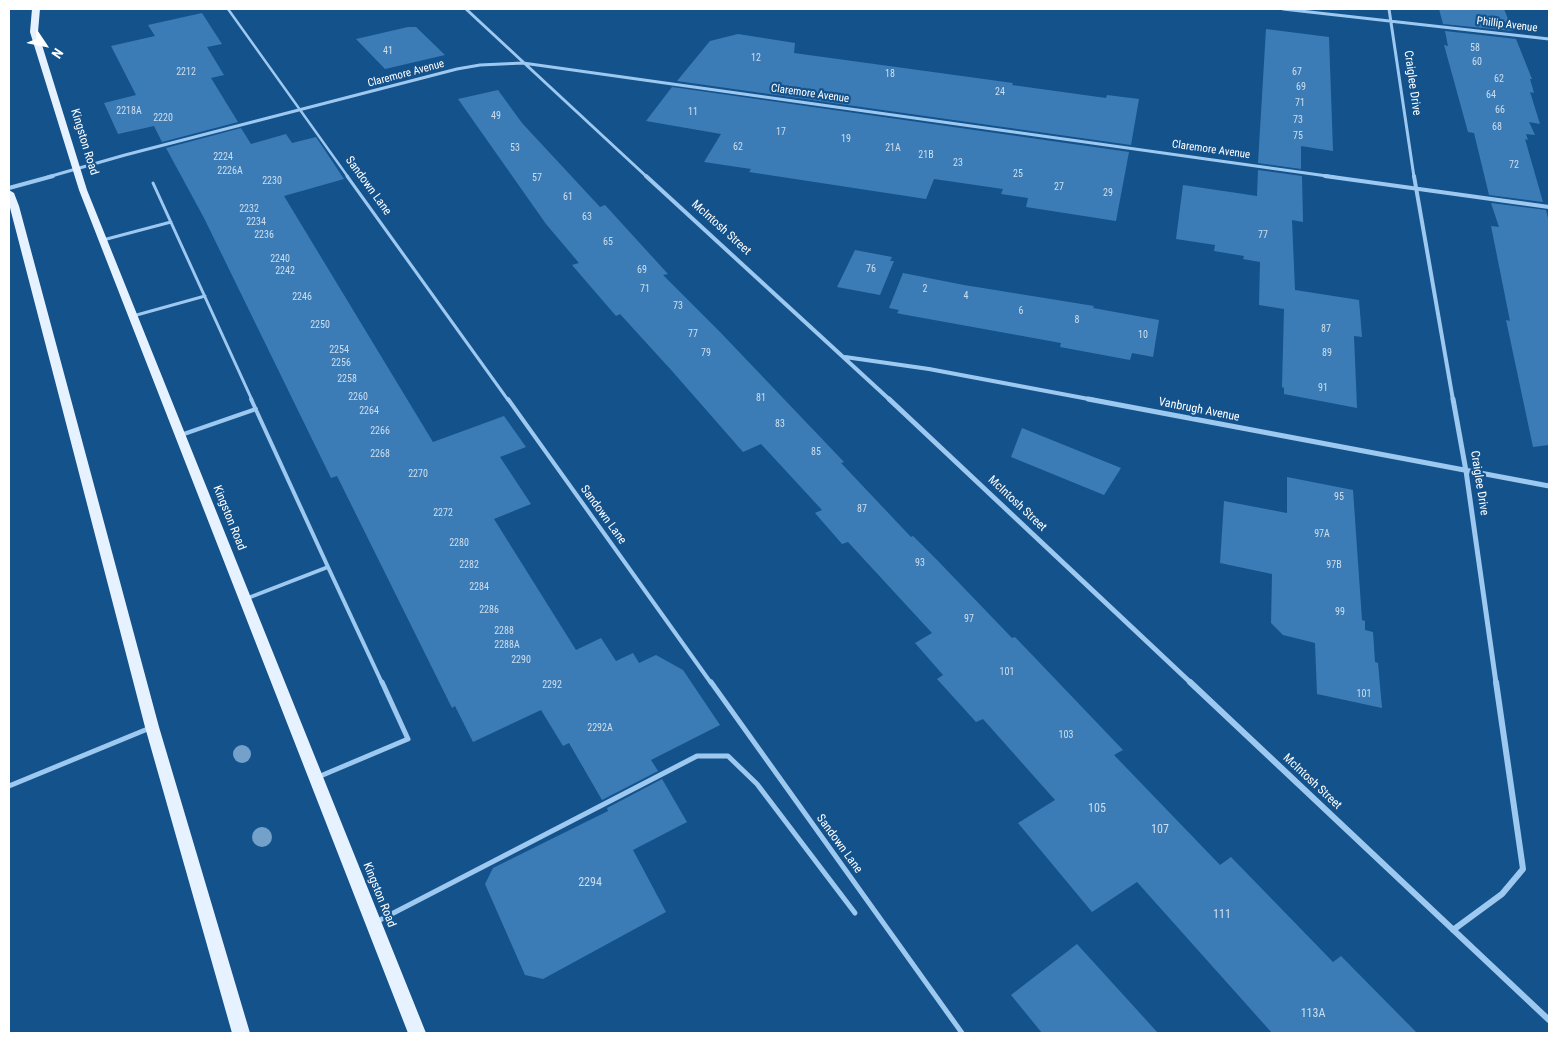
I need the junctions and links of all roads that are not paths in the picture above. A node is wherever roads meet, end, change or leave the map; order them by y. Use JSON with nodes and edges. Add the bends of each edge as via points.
{"nodes":[{"id":1,"x":36,"y":9,"type":"edge"},
{"id":2,"x":228,"y":9,"type":"edge"},
{"id":3,"x":466,"y":9,"type":"edge"},
{"id":4,"x":1283,"y":9,"type":"edge"},
{"id":5,"x":1389,"y":9,"type":"edge"},
{"id":6,"x":1391,"y":21,"type":"junction"},
{"id":7,"x":1549,"y":39,"type":"edge"},
{"id":8,"x":523,"y":63,"type":"junction"},
{"id":9,"x":300,"y":110,"type":"junction"},
{"id":10,"x":77,"y":168,"type":"junction"},
{"id":11,"x":153,"y":183,"type":"dead end"},
{"id":12,"x":9,"y":188,"type":"edge"},
{"id":13,"x":1416,"y":188,"type":"junction"},
{"id":14,"x":9,"y":193,"type":"edge"},
{"id":15,"x":1549,"y":207,"type":"edge"},
{"id":16,"x":171,"y":222,"type":"junction"},
{"id":17,"x":103,"y":240,"type":"junction"},
{"id":18,"x":205,"y":296,"type":"junction"},
{"id":19,"x":133,"y":316,"type":"junction"},
{"id":20,"x":844,"y":357,"type":"junction"},
{"id":21,"x":256,"y":409,"type":"junction"},
{"id":22,"x":180,"y":435,"type":"junction"},
{"id":23,"x":1466,"y":471,"type":"junction"},
{"id":24,"x":1549,"y":486,"type":"edge"},
{"id":25,"x":328,"y":567,"type":"junction"},
{"id":26,"x":245,"y":599,"type":"junction"},
{"id":27,"x":152,"y":727,"type":"junction"},
{"id":28,"x":316,"y":778,"type":"junction"},
{"id":29,"x":9,"y":786,"type":"edge"},
{"id":30,"x":855,"y":913,"type":"dead end"},
{"id":31,"x":374,"y":923,"type":"junction"},
{"id":32,"x":1453,"y":930,"type":"junction"},
{"id":33,"x":1549,"y":1020,"type":"edge"},
{"id":34,"x":241,"y":1033,"type":"edge"},
{"id":35,"x":417,"y":1033,"type":"edge"},
{"id":36,"x":962,"y":1033,"type":"edge"}],
"edges":[{"from":1,"to":10,"type":"main road","name":"Kingston Road","via":[[34,32]]},
{"from":2,"to":9,"type":"lane","name":"Sandown Lane"},
{"from":3,"to":8,"type":"street","name":"McIntosh Street"},
{"from":4,"to":6,"type":"street","name":"Phillip Avenue"},
{"from":5,"to":6,"type":"street","name":"Craiglee Drive"},
{"from":6,"to":7,"type":"street","name":"Phillip Avenue"},
{"from":6,"to":13,"type":"street","name":"Craiglee Drive"},
{"from":8,"to":9,"type":"street","name":"Claremore Avenue","via":[[458,69]]},
{"from":8,"to":13,"type":"street","name":"Claremore Avenue"},
{"from":8,"to":20,"type":"street","name":"McIntosh Street"},
{"from":9,"to":10,"type":"street","name":"Claremore Avenue"},
{"from":9,"to":36,"type":"lane","name":"Sandown Lane"},
{"from":10,"to":12,"type":"street","name":"Claremore Avenue"},
{"from":10,"to":17,"type":"main road","name":"Kingston Road"},
{"from":11,"to":16,"type":"lane"},
{"from":13,"to":15,"type":"street","name":"Claremore Avenue"},
{"from":13,"to":23,"type":"street","name":"Craiglee Drive"},
{"from":14,"to":27,"type":"main road"},
{"from":16,"to":17,"type":"lane"},
{"from":16,"to":18,"type":"lane"},
{"from":17,"to":19,"type":"main road","name":"Kingston Road"},
{"from":18,"to":19,"type":"lane"},
{"from":18,"to":21,"type":"lane"},
{"from":19,"to":22,"type":"main road","name":"Kingston Road"},
{"from":20,"to":23,"type":"street","name":"Vanbrugh Avenue","via":[[929,369]]},
{"from":20,"to":32,"type":"street","name":"McIntosh Street"},
{"from":21,"to":22,"type":"lane"},
{"from":21,"to":25,"type":"lane"},
{"from":22,"to":26,"type":"main road","name":"Kingston Road"},
{"from":23,"to":24,"type":"street","name":"Vanbrugh Avenue"},
{"from":23,"to":32,"type":"street","name":"Craiglee Drive","via":[[1523,869],[1502,894]]},
{"from":25,"to":26,"type":"lane"},
{"from":25,"to":28,"type":"lane","via":[[408,739]]},
{"from":26,"to":28,"type":"main road","name":"Kingston Road"},
{"from":27,"to":29,"type":"lane"},
{"from":27,"to":34,"type":"main road"},
{"from":28,"to":31,"type":"main road","name":"Kingston Road"},
{"from":30,"to":31,"type":"lane","via":[[758,784],[728,756],[697,756]]},
{"from":31,"to":35,"type":"main road","name":"Kingston Road"},
{"from":32,"to":33,"type":"street","name":"McIntosh Street"}]}
